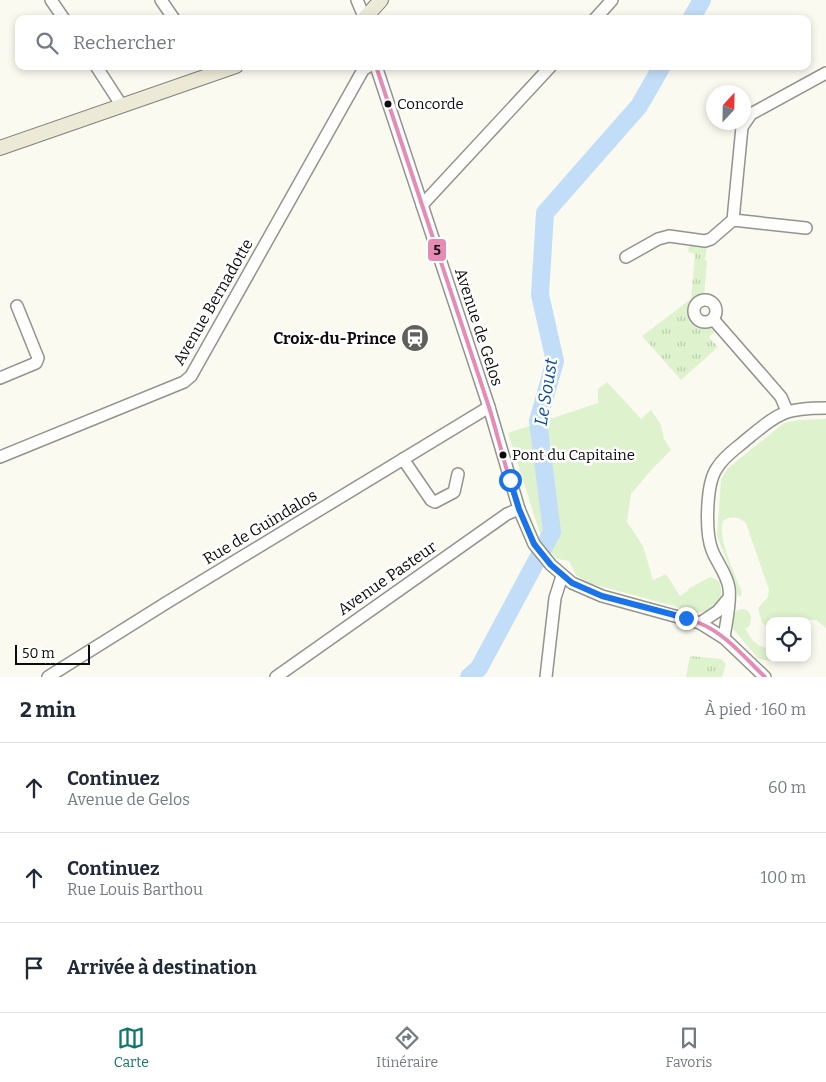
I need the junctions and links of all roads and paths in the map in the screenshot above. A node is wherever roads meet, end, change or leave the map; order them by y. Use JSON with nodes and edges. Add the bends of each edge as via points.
{"nodes":[{"id":1,"x":51,"y":0,"type":"edge"},
{"id":2,"x":160,"y":0,"type":"edge"},
{"id":3,"x":357,"y":0,"type":"edge"},
{"id":4,"x":381,"y":0,"type":"edge"},
{"id":5,"x":612,"y":0,"type":"edge"},
{"id":6,"x":61,"y":15,"type":"edge"},
{"id":7,"x":171,"y":15,"type":"edge"},
{"id":8,"x":364,"y":15,"type":"edge"},
{"id":9,"x":368,"y":15,"type":"edge"},
{"id":10,"x":599,"y":15,"type":"edge"},
{"id":11,"x":99,"y":70,"type":"edge"},
{"id":12,"x":211,"y":70,"type":"edge"},
{"id":13,"x":363,"y":70,"type":"edge"},
{"id":14,"x":377,"y":70,"type":"edge"},
{"id":15,"x":547,"y":70,"type":"edge"},
{"id":16,"x":826,"y":73,"type":"edge"},
{"id":17,"x":122,"y":106,"type":"junction"},
{"id":18,"x":0,"y":148,"type":"edge"},
{"id":19,"x":422,"y":205,"type":"junction"},
{"id":20,"x":733,"y":220,"type":"junction"},
{"id":21,"x":806,"y":228,"type":"dead end"},
{"id":22,"x":626,"y":257,"type":"dead end"},
{"id":23,"x":18,"y":306,"type":"dead end"},
{"id":24,"x":713,"y":319,"type":"dead end"},
{"id":25,"x":0,"y":378,"type":"edge"},
{"id":26,"x":489,"y":407,"type":"junction"},
{"id":27,"x":826,"y":408,"type":"edge"},
{"id":28,"x":787,"y":411,"type":"junction"},
{"id":29,"x":0,"y":457,"type":"edge"},
{"id":30,"x":403,"y":459,"type":"junction"},
{"id":31,"x":458,"y":474,"type":"dead end"},
{"id":32,"x":519,"y":509,"type":"junction"},
{"id":33,"x":562,"y":576,"type":"junction"},
{"id":34,"x":728,"y":600,"type":"junction"},
{"id":35,"x":700,"y":623,"type":"junction"},
{"id":36,"x":724,"y":638,"type":"junction"},
{"id":37,"x":48,"y":677,"type":"edge"},
{"id":38,"x":276,"y":677,"type":"edge"},
{"id":39,"x":546,"y":677,"type":"edge"},
{"id":40,"x":765,"y":677,"type":"edge"}],
"edges":[{"from":1,"to":6,"type":"street"},
{"from":2,"to":7,"type":"street"},
{"from":3,"to":8,"type":"street"},
{"from":4,"to":9,"type":"main road"},
{"from":5,"to":10,"type":"street"},
{"from":11,"to":17,"type":"street"},
{"from":12,"to":17,"type":"main road"},
{"from":13,"to":29,"type":"street","name":"Avenue Bernadotte","via":[[191,376],[184,382]]},
{"from":14,"to":19,"type":"street","name":"Avenue de Gelos"},
{"from":15,"to":19,"type":"street"},
{"from":16,"to":20,"type":"street","via":[[751,114],[746,120],[742,127]]},
{"from":17,"to":18,"type":"main road"},
{"from":19,"to":26,"type":"street","name":"Avenue de Gelos"},
{"from":20,"to":21,"type":"street"},
{"from":20,"to":22,"type":"street","via":[[712,239],[669,236]]},
{"from":23,"to":25,"type":"street","via":[[38,358],[36,363]]},
{"from":24,"to":28,"type":"street","via":[[781,397]]},
{"from":26,"to":30,"type":"street","name":"Rue de Guindalos"},
{"from":26,"to":32,"type":"street","name":"Avenue de Gelos"},
{"from":27,"to":28,"type":"street"},
{"from":28,"to":34,"type":"street","via":[[773,418],[723,460],[710,480],[708,537],[727,580]]},
{"from":30,"to":31,"type":"street","via":[[435,502],[454,492]]},
{"from":30,"to":37,"type":"street","name":"Rue de Guindalos"},
{"from":32,"to":33,"type":"street","name":"Avenue de Gelos","via":[[534,544]]},
{"from":32,"to":38,"type":"street","name":"Avenue Pasteur","via":[[507,514]]},
{"from":33,"to":35,"type":"street","name":"Avenue de Gelos","via":[[580,588],[602,596]]},
{"from":33,"to":39,"type":"street","via":[[555,598]]},
{"from":34,"to":35,"type":"street"},
{"from":34,"to":36,"type":"street"},
{"from":35,"to":36,"type":"street","name":"Avenue de Gelos"},
{"from":36,"to":40,"type":"street","name":"Avenue de Gelos"}]}
